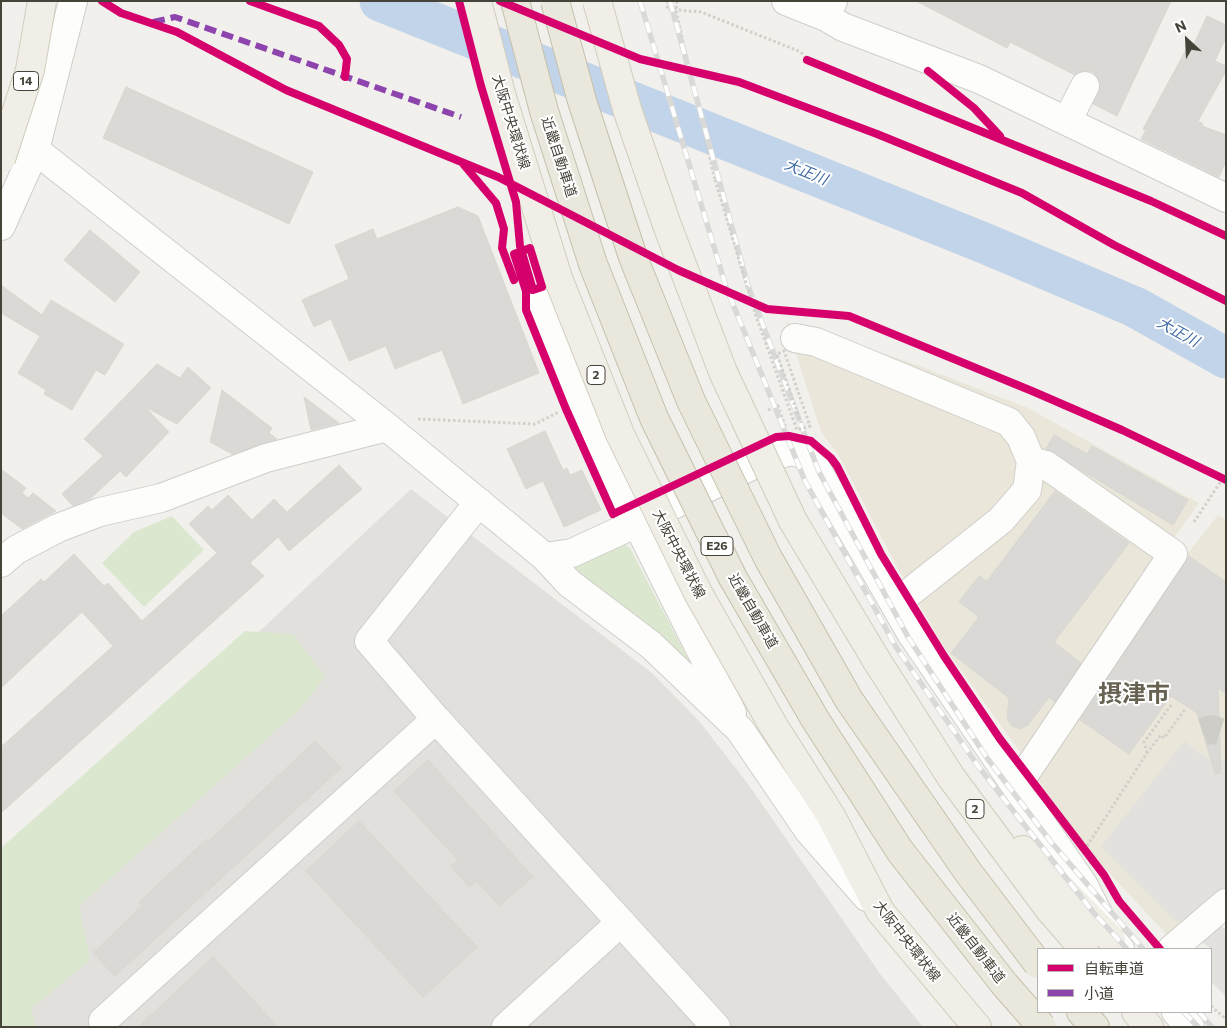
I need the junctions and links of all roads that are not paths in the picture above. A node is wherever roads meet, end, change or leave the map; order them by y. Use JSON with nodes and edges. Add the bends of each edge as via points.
{"nodes":[{"id":1,"x":42,"y":1,"type":"edge"},
{"id":2,"x":73,"y":1,"type":"edge"},
{"id":3,"x":477,"y":1,"type":"edge"},
{"id":4,"x":515,"y":1,"type":"edge"},
{"id":5,"x":555,"y":1,"type":"edge"},
{"id":6,"x":597,"y":1,"type":"edge"},
{"id":7,"x":786,"y":1,"type":"edge"},
{"id":8,"x":830,"y":9,"type":"edge"},
{"id":9,"x":1085,"y":86,"type":"dead end"},
{"id":10,"x":1067,"y":121,"type":"junction"},
{"id":11,"x":1,"y":123,"type":"edge"},
{"id":12,"x":35,"y":150,"type":"junction"},
{"id":13,"x":1,"y":159,"type":"edge"},
{"id":14,"x":1226,"y":198,"type":"edge"},
{"id":15,"x":1,"y":226,"type":"edge"},
{"id":16,"x":540,"y":300,"type":"dead end"},
{"id":17,"x":795,"y":338,"type":"dead end"},
{"id":18,"x":398,"y":423,"type":"junction"},
{"id":19,"x":1031,"y":462,"type":"junction"},
{"id":20,"x":479,"y":502,"type":"junction"},
{"id":21,"x":637,"y":523,"type":"junction"},
{"id":22,"x":545,"y":557,"type":"junction"},
{"id":23,"x":1,"y":563,"type":"edge"},
{"id":24,"x":895,"y":604,"type":"junction"},
{"id":25,"x":436,"y":720,"type":"junction"},
{"id":26,"x":740,"y":730,"type":"junction"},
{"id":27,"x":951,"y":778,"type":"junction"},
{"id":28,"x":1013,"y":781,"type":"junction"},
{"id":29,"x":880,"y":911,"type":"junction"},
{"id":30,"x":1222,"y":911,"type":"edge"},
{"id":31,"x":621,"y":922,"type":"junction"},
{"id":32,"x":1116,"y":944,"type":"edge"},
{"id":33,"x":1083,"y":948,"type":"edge"},
{"id":34,"x":1173,"y":948,"type":"edge"},
{"id":35,"x":1037,"y":963,"type":"edge"},
{"id":36,"x":1082,"y":1013,"type":"edge"},
{"id":37,"x":1137,"y":1013,"type":"edge"},
{"id":38,"x":1177,"y":1013,"type":"edge"},
{"id":39,"x":103,"y":1021,"type":"dead end"},
{"id":40,"x":506,"y":1027,"type":"edge"},
{"id":41,"x":716,"y":1027,"type":"edge"},
{"id":42,"x":977,"y":1027,"type":"edge"},
{"id":43,"x":1042,"y":1027,"type":"edge"},
{"id":44,"x":1095,"y":1027,"type":"edge"},
{"id":45,"x":1149,"y":1027,"type":"edge"},
{"id":46,"x":1190,"y":1027,"type":"edge"}],
"edges":[{"from":1,"to":13,"type":"main road","number":"14","bridge":true,"via":[[30,70]]},
{"from":2,"to":12,"type":"street"},
{"from":3,"to":29,"type":"main road","name":"大阪中央環状線","number":"2","bridge":true,"via":[[501,94],[558,278],[620,434],[698,593],[773,725],[831,816]]},
{"from":4,"to":43,"type":"highway","name":"近畿自動車道","number":"E26","bridge":true,"via":[[544,111],[594,264],[654,418],[733,578],[815,719],[900,851]]},
{"from":5,"to":35,"type":"highway","bridge":true,"via":[[582,101],[633,257],[691,401],[768,558],[849,700],[962,865]]},
{"from":6,"to":27,"type":"main road","number":"2","bridge":true,"via":[[630,118],[722,372],[793,521]]},
{"from":7,"to":8,"type":"street"},
{"from":8,"to":10,"type":"street","via":[[843,27],[979,79]]},
{"from":9,"to":10,"type":"street"},
{"from":10,"to":14,"type":"street"},
{"from":11,"to":12,"type":"street"},
{"from":12,"to":15,"type":"street"},
{"from":12,"to":18,"type":"street"},
{"from":16,"to":21,"type":"street"},
{"from":17,"to":19,"type":"street","via":[[816,342],[1008,422],[1021,437]]},
{"from":18,"to":20,"type":"street"},
{"from":18,"to":23,"type":"street","via":[[266,458],[161,498],[100,512],[58,528],[16,550]]},
{"from":19,"to":24,"type":"street","via":[[1027,490],[1001,520]]},
{"from":19,"to":28,"type":"street","via":[[1046,465],[1173,554],[1026,772]]},
{"from":20,"to":22,"type":"street"},
{"from":20,"to":25,"type":"street","via":[[369,641]]},
{"from":21,"to":22,"type":"street","via":[[572,553]]},
{"from":21,"to":24,"type":"street","via":[[769,457],[792,451],[809,456]]},
{"from":21,"to":26,"type":"street"},
{"from":22,"to":26,"type":"street","via":[[569,583],[650,645]]},
{"from":24,"to":28,"type":"street","via":[[911,633]]},
{"from":25,"to":31,"type":"street"},
{"from":25,"to":39,"type":"street"},
{"from":26,"to":29,"type":"street","via":[[809,831]]},
{"from":27,"to":32,"type":"main road"},
{"from":27,"to":33,"type":"main road","number":"2"},
{"from":28,"to":32,"type":"street","via":[[1084,886]]},
{"from":29,"to":42,"type":"main road","name":"大阪中央環状線","number":"2"},
{"from":30,"to":34,"type":"street"},
{"from":31,"to":40,"type":"street"},
{"from":31,"to":41,"type":"street"},
{"from":36,"to":44,"type":"highway"},
{"from":37,"to":45,"type":"main road"},
{"from":38,"to":46,"type":"street"}]}
